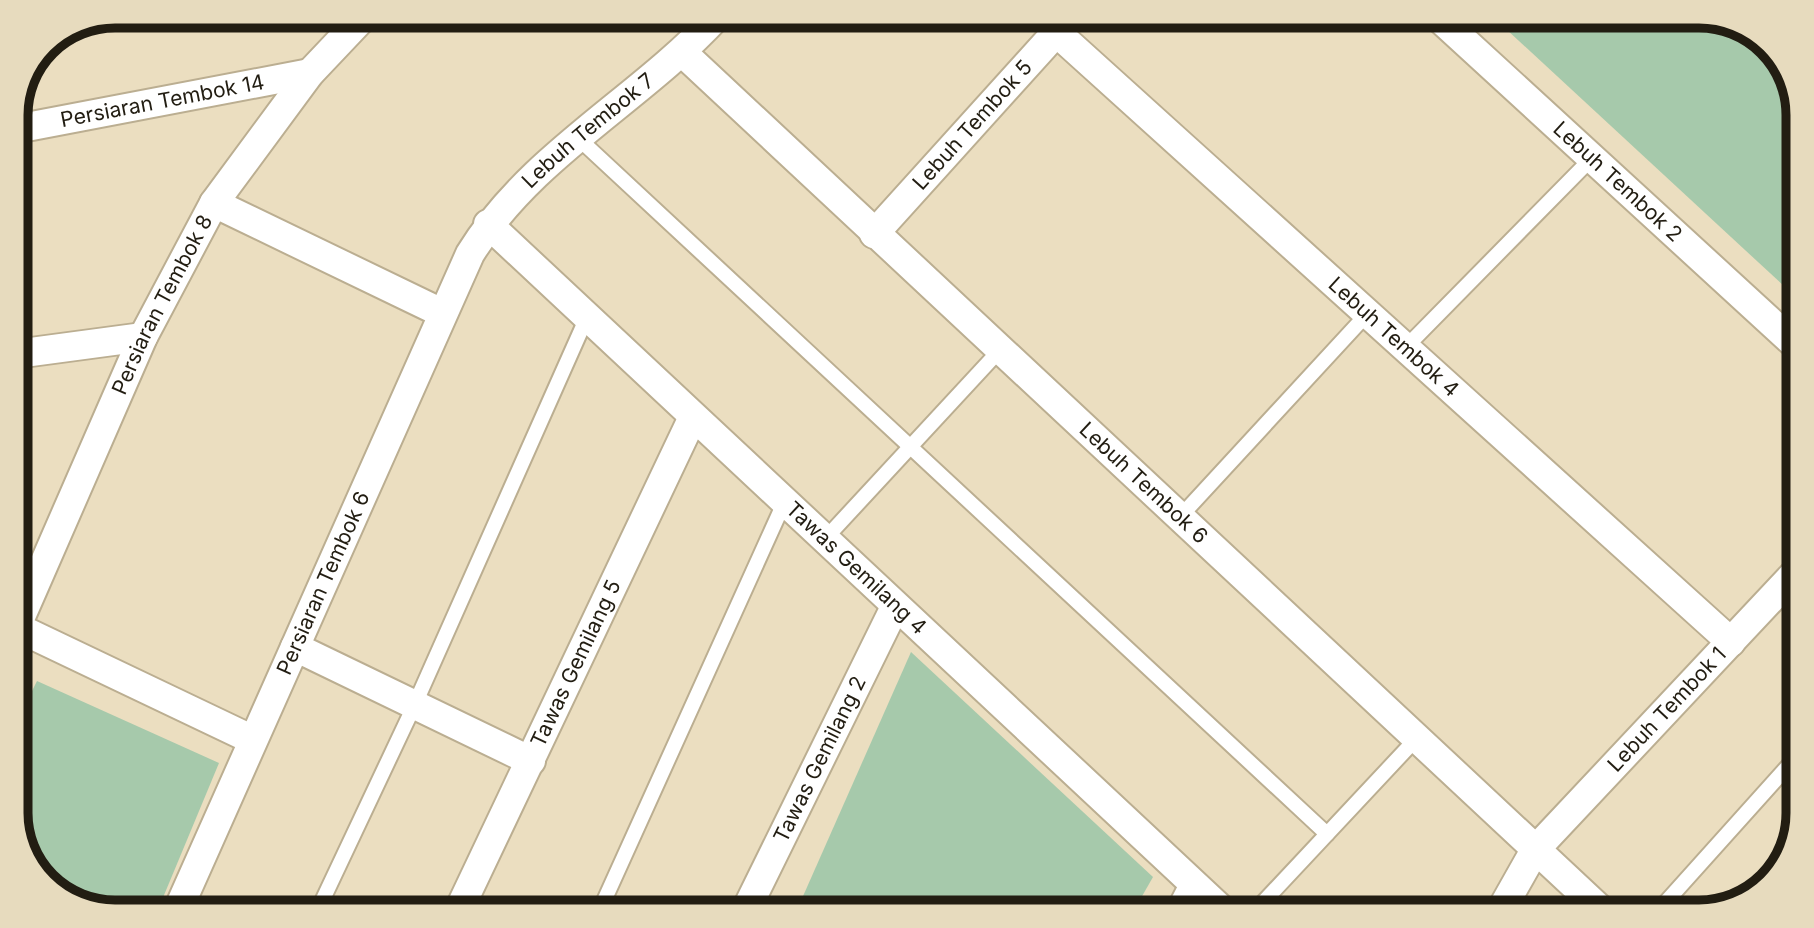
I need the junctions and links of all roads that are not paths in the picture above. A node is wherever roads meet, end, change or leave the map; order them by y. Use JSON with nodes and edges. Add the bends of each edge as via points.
{"nodes":[{"id":1,"x":353,"y":28,"type":"edge"},
{"id":2,"x":707,"y":28,"type":"edge"},
{"id":3,"x":1059,"y":28,"type":"edge"},
{"id":4,"x":1067,"y":28,"type":"edge"},
{"id":5,"x":1450,"y":28,"type":"edge"},
{"id":6,"x":683,"y":53,"type":"junction"},
{"id":7,"x":310,"y":73,"type":"junction"},
{"id":8,"x":28,"y":127,"type":"edge"},
{"id":9,"x":577,"y":137,"type":"junction"},
{"id":10,"x":1592,"y":158,"type":"junction"},
{"id":11,"x":214,"y":203,"type":"junction"},
{"id":12,"x":488,"y":224,"type":"junction"},
{"id":13,"x":874,"y":234,"type":"junction"},
{"id":14,"x":470,"y":254,"type":"joint"},
{"id":15,"x":442,"y":313,"type":"junction"},
{"id":16,"x":1368,"y":313,"type":"junction"},
{"id":17,"x":587,"y":317,"type":"junction"},
{"id":18,"x":1786,"y":335,"type":"edge"},
{"id":19,"x":143,"y":337,"type":"junction"},
{"id":20,"x":1406,"y":347,"type":"junction"},
{"id":21,"x":999,"y":351,"type":"junction"},
{"id":22,"x":28,"y":352,"type":"edge"},
{"id":23,"x":693,"y":417,"type":"junction"},
{"id":24,"x":909,"y":448,"type":"junction"},
{"id":25,"x":784,"y":503,"type":"junction"},
{"id":26,"x":1179,"y":518,"type":"junction"},
{"id":27,"x":824,"y":540,"type":"junction"},
{"id":28,"x":1786,"y":583,"type":"edge"},
{"id":29,"x":28,"y":601,"type":"edge"},
{"id":30,"x":895,"y":607,"type":"junction"},
{"id":31,"x":28,"y":634,"type":"edge"},
{"id":32,"x":1731,"y":642,"type":"junction"},
{"id":33,"x":295,"y":647,"type":"junction"},
{"id":34,"x":415,"y":705,"type":"junction"},
{"id":35,"x":251,"y":739,"type":"junction"},
{"id":36,"x":1416,"y":739,"type":"junction"},
{"id":37,"x":531,"y":761,"type":"junction"},
{"id":38,"x":1786,"y":768,"type":"edge"},
{"id":39,"x":1327,"y":834,"type":"junction"},
{"id":40,"x":1535,"y":849,"type":"junction"},
{"id":41,"x":1194,"y":885,"type":"junction"},
{"id":42,"x":182,"y":900,"type":"edge"},
{"id":43,"x":323,"y":900,"type":"edge"},
{"id":44,"x":464,"y":900,"type":"edge"},
{"id":45,"x":603,"y":900,"type":"edge"},
{"id":46,"x":751,"y":900,"type":"edge"},
{"id":47,"x":1186,"y":900,"type":"edge"},
{"id":48,"x":1211,"y":900,"type":"edge"},
{"id":49,"x":1265,"y":900,"type":"edge"},
{"id":50,"x":1507,"y":900,"type":"edge"},
{"id":51,"x":1590,"y":900,"type":"edge"},
{"id":52,"x":1668,"y":900,"type":"edge"}],
"edges":[{"from":1,"to":7,"type":"street","name":"Persiaran Tembok 8"},
{"from":2,"to":6,"type":"street","name":"Lebuh Tembok 7"},
{"from":3,"to":13,"type":"street","name":"Lebuh Tembok 5"},
{"from":4,"to":16,"type":"street","name":"Lebuh Tembok 4"},
{"from":5,"to":10,"type":"street","name":"Lebuh Tembok 2"},
{"from":6,"to":9,"type":"street","name":"Lebuh Tembok 7"},
{"from":6,"to":13,"type":"street","name":"Lebuh Tembok 6"},
{"from":7,"to":8,"type":"street","name":"Persiaran Tembok 14"},
{"from":7,"to":11,"type":"street","name":"Persiaran Tembok 8"},
{"from":9,"to":12,"type":"street","name":"Lebuh Tembok 7"},
{"from":9,"to":24,"type":"lane"},
{"from":10,"to":18,"type":"street","name":"Lebuh Tembok 2"},
{"from":10,"to":20,"type":"lane"},
{"from":11,"to":15,"type":"street"},
{"from":11,"to":19,"type":"street","name":"Persiaran Tembok 8"},
{"from":12,"to":14,"type":"street","name":"Lebuh Tembok 7"},
{"from":12,"to":17,"type":"street","name":"Tawas Gemilang 4"},
{"from":13,"to":21,"type":"street","name":"Lebuh Tembok 6"},
{"from":14,"to":15,"type":"street","name":"Persiaran Tembok 6"},
{"from":15,"to":33,"type":"street","name":"Persiaran Tembok 6"},
{"from":16,"to":20,"type":"street","name":"Lebuh Tembok 4"},
{"from":16,"to":26,"type":"lane"},
{"from":17,"to":23,"type":"street","name":"Tawas Gemilang 4"},
{"from":17,"to":34,"type":"lane"},
{"from":19,"to":22,"type":"street"},
{"from":19,"to":29,"type":"street","name":"Persiaran Tembok 8"},
{"from":20,"to":32,"type":"street","name":"Lebuh Tembok 4"},
{"from":21,"to":24,"type":"lane"},
{"from":21,"to":26,"type":"street","name":"Lebuh Tembok 6"},
{"from":23,"to":25,"type":"street","name":"Tawas Gemilang 4"},
{"from":23,"to":37,"type":"street","name":"Tawas Gemilang 5"},
{"from":24,"to":27,"type":"lane"},
{"from":24,"to":39,"type":"lane"},
{"from":25,"to":27,"type":"street","name":"Tawas Gemilang 4"},
{"from":25,"to":45,"type":"lane"},
{"from":26,"to":36,"type":"street","name":"Lebuh Tembok 6"},
{"from":27,"to":30,"type":"street","name":"Tawas Gemilang 4"},
{"from":28,"to":32,"type":"street","name":"Lebuh Tembok 1"},
{"from":30,"to":41,"type":"street","name":"Tawas Gemilang 4"},
{"from":30,"to":46,"type":"street","name":"Tawas Gemilang 2"},
{"from":31,"to":35,"type":"street"},
{"from":32,"to":40,"type":"street","name":"Lebuh Tembok 1"},
{"from":33,"to":34,"type":"street"},
{"from":33,"to":35,"type":"street","name":"Persiaran Tembok 6"},
{"from":34,"to":37,"type":"street"},
{"from":34,"to":43,"type":"lane"},
{"from":35,"to":42,"type":"street","name":"Persiaran Tembok 6"},
{"from":36,"to":39,"type":"lane"},
{"from":36,"to":40,"type":"street","name":"Lebuh Tembok 6"},
{"from":37,"to":44,"type":"street","name":"Tawas Gemilang 5"},
{"from":38,"to":52,"type":"lane"},
{"from":39,"to":49,"type":"lane"},
{"from":40,"to":50,"type":"street","name":"Lebuh Tembok 1"},
{"from":40,"to":51,"type":"street","name":"Lebuh Tembok 6"},
{"from":41,"to":47,"type":"street"},
{"from":41,"to":48,"type":"street","name":"Tawas Gemilang 4"}]}
